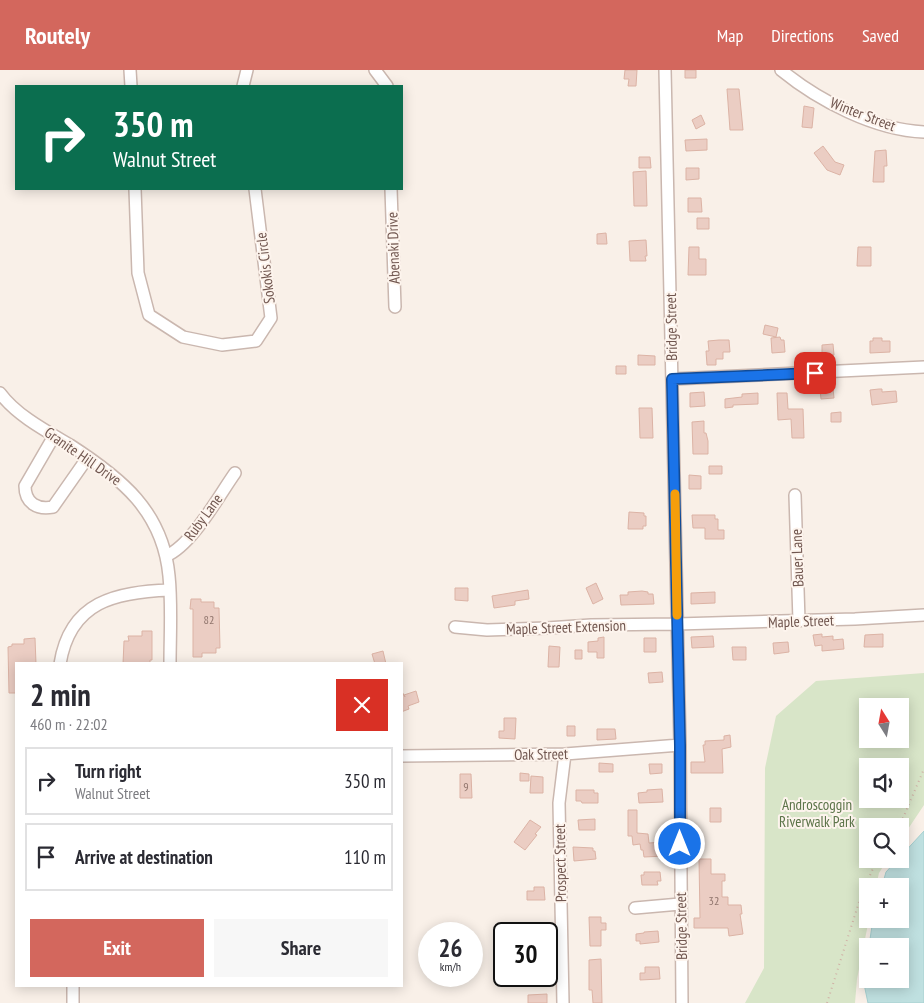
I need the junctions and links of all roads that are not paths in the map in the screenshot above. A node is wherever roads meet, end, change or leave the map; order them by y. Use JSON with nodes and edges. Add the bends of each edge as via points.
{"nodes":[{"id":1,"x":130,"y":70,"type":"edge"},
{"id":2,"x":247,"y":70,"type":"edge"},
{"id":3,"x":375,"y":70,"type":"edge"},
{"id":4,"x":665,"y":70,"type":"edge"},
{"id":5,"x":781,"y":70,"type":"edge"},
{"id":6,"x":130,"y":85,"type":"edge"},
{"id":7,"x":243,"y":85,"type":"edge"},
{"id":8,"x":386,"y":85,"type":"edge"},
{"id":9,"x":924,"y":132,"type":"edge"},
{"id":10,"x":135,"y":190,"type":"edge"},
{"id":11,"x":255,"y":190,"type":"edge"},
{"id":12,"x":391,"y":190,"type":"edge"},
{"id":13,"x":395,"y":307,"type":"dead end"},
{"id":14,"x":924,"y":367,"type":"edge"},
{"id":15,"x":672,"y":379,"type":"junction"},
{"id":16,"x":0,"y":393,"type":"edge"},
{"id":17,"x":54,"y":436,"type":"junction"},
{"id":18,"x":88,"y":457,"type":"junction"},
{"id":19,"x":235,"y":473,"type":"dead end"},
{"id":20,"x":795,"y":495,"type":"dead end"},
{"id":21,"x":166,"y":556,"type":"junction"},
{"id":22,"x":170,"y":590,"type":"junction"},
{"id":23,"x":924,"y":615,"type":"edge"},
{"id":24,"x":799,"y":621,"type":"junction"},
{"id":25,"x":677,"y":624,"type":"junction"},
{"id":26,"x":455,"y":627,"type":"dead end"},
{"id":27,"x":60,"y":662,"type":"edge"},
{"id":28,"x":170,"y":662,"type":"edge"},
{"id":29,"x":680,"y":746,"type":"junction"},
{"id":30,"x":565,"y":754,"type":"junction"},
{"id":31,"x":403,"y":756,"type":"edge"},
{"id":32,"x":680,"y":904,"type":"junction"},
{"id":33,"x":635,"y":908,"type":"dead end"},
{"id":34,"x":73,"y":987,"type":"edge"},
{"id":35,"x":73,"y":1003,"type":"edge"},
{"id":36,"x":563,"y":1003,"type":"edge"},
{"id":37,"x":682,"y":1003,"type":"edge"}],
"edges":[{"from":1,"to":6,"type":"street"},
{"from":2,"to":7,"type":"street"},
{"from":3,"to":8,"type":"street"},
{"from":4,"to":15,"type":"street","name":"Bridge Street"},
{"from":5,"to":9,"type":"street","name":"Winter Street","via":[[843,110],[892,127]]},
{"from":10,"to":11,"type":"street","name":"Sokokis Circle","via":[[138,273],[149,315],[183,336],[222,345],[256,341],[271,318]]},
{"from":12,"to":13,"type":"street","name":"Abenaki Drive"},
{"from":14,"to":15,"type":"street"},
{"from":15,"to":25,"type":"street","name":"Bridge Street"},
{"from":16,"to":17,"type":"street","name":"Granite Hill Drive","via":[[21,413]]},
{"from":17,"to":18,"type":"street","name":"Granite Hill Drive"},
{"from":17,"to":18,"type":"street","via":[[25,486],[28,500],[36,506],[53,507]]},
{"from":18,"to":21,"type":"street","name":"Granite Hill Drive","via":[[129,489],[144,507],[159,534]]},
{"from":19,"to":21,"type":"street","name":"Ruby Lane","via":[[187,541]]},
{"from":20,"to":24,"type":"street","name":"Bauer Lane"},
{"from":21,"to":22,"type":"street","name":"Granite Hill Drive"},
{"from":22,"to":27,"type":"street","via":[[130,592],[104,600],[76,623],[65,643]]},
{"from":22,"to":28,"type":"street","name":"Granite Hill Drive"},
{"from":23,"to":24,"type":"street","name":"Maple Street"},
{"from":24,"to":25,"type":"street","name":"Maple Street"},
{"from":25,"to":26,"type":"street","name":"Maple Street Extension","via":[[487,630]]},
{"from":25,"to":29,"type":"street","name":"Bridge Street"},
{"from":29,"to":30,"type":"street","name":"Oak Street"},
{"from":29,"to":32,"type":"street","name":"Bridge Street"},
{"from":30,"to":31,"type":"street","name":"Oak Street"},
{"from":30,"to":36,"type":"street","name":"Prospect Street","via":[[560,803]]},
{"from":32,"to":33,"type":"street"},
{"from":32,"to":37,"type":"street","name":"Bridge Street"},
{"from":34,"to":35,"type":"street"}]}
